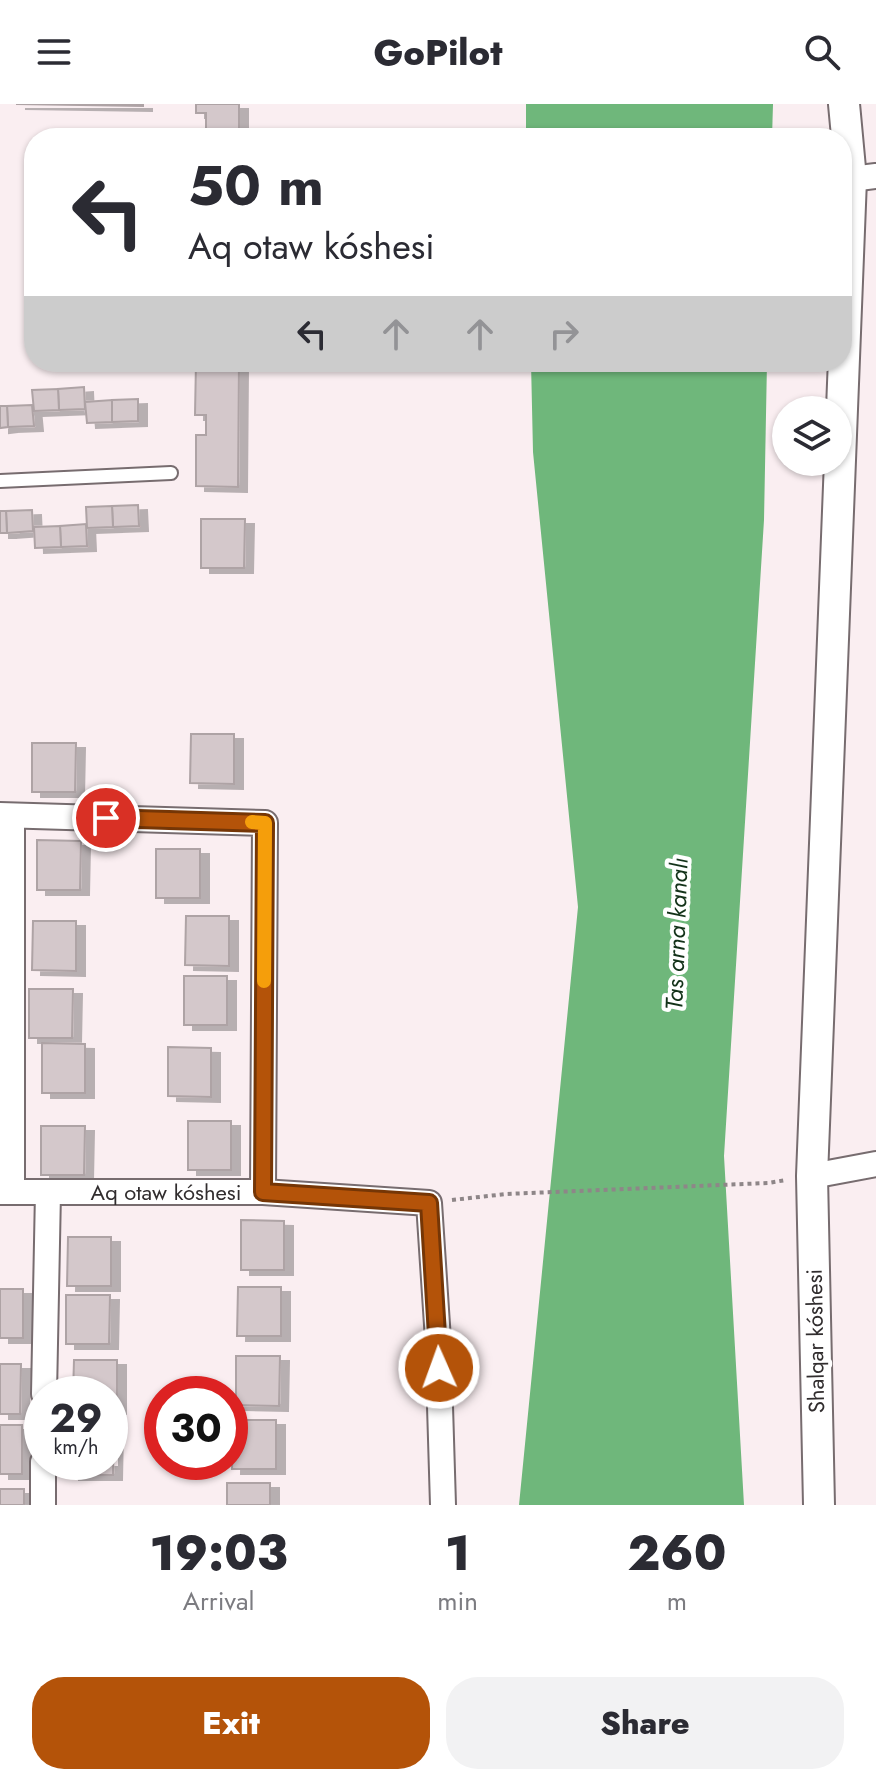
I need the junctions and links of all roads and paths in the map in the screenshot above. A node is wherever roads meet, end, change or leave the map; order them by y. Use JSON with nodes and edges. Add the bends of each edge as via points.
{"nodes":[{"id":1,"x":844,"y":104,"type":"edge"},
{"id":2,"x":850,"y":128,"type":"edge"},
{"id":3,"x":852,"y":135,"type":"edge"},
{"id":4,"x":863,"y":178,"type":"edge"},
{"id":5,"x":171,"y":473,"type":"dead end"},
{"id":6,"x":0,"y":481,"type":"edge"},
{"id":7,"x":6,"y":816,"type":"edge"},
{"id":8,"x":876,"y":1164,"type":"edge"},
{"id":9,"x":812,"y":1176,"type":"junction"},
{"id":10,"x":768,"y":1183,"type":"dead end"},
{"id":11,"x":6,"y":1192,"type":"edge"},
{"id":12,"x":48,"y":1192,"type":"junction"},
{"id":13,"x":263,"y":1192,"type":"junction"},
{"id":14,"x":429,"y":1203,"type":"junction"},
{"id":15,"x":44,"y":1376,"type":"edge"},
{"id":16,"x":43,"y":1480,"type":"edge"},
{"id":17,"x":43,"y":1505,"type":"edge"},
{"id":18,"x":443,"y":1505,"type":"edge"},
{"id":19,"x":819,"y":1505,"type":"edge"}],
"edges":[{"from":1,"to":2,"type":"street","name":"Shalqar kóshesi"},
{"from":3,"to":4,"type":"street","name":"Shalqar kóshesi"},
{"from":4,"to":9,"type":"street","name":"Shalqar kóshesi"},
{"from":5,"to":6,"type":"lane"},
{"from":7,"to":11,"type":"street"},
{"from":7,"to":13,"type":"street","via":[[265,823]]},
{"from":8,"to":9,"type":"street"},
{"from":9,"to":19,"type":"street","name":"Shalqar kóshesi"},
{"from":10,"to":14,"type":"path","via":[[506,1194]]},
{"from":11,"to":12,"type":"street","name":"Aq otaw kóshesi"},
{"from":12,"to":13,"type":"street","name":"Aq otaw kóshesi"},
{"from":12,"to":15,"type":"street"},
{"from":13,"to":14,"type":"street","name":"Aq otaw kóshesi"},
{"from":14,"to":18,"type":"street"},
{"from":16,"to":17,"type":"street"}]}
